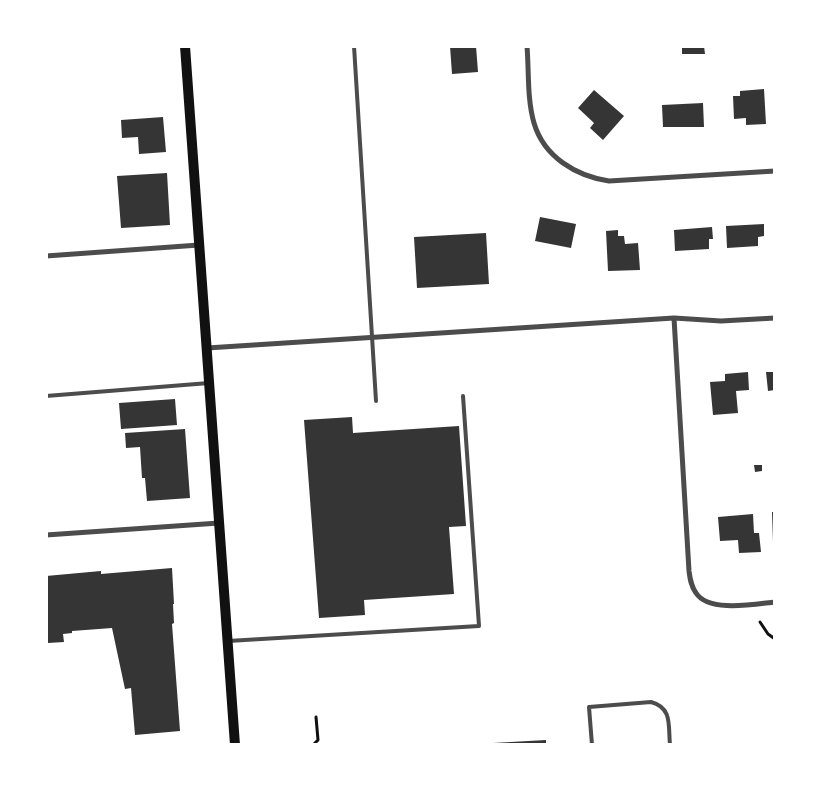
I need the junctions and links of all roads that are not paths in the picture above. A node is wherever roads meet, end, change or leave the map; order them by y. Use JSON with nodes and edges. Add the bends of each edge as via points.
{"nodes":[{"id":1,"x":185,"y":46,"type":"edge"},
{"id":2,"x":354,"y":46,"type":"edge"},
{"id":3,"x":528,"y":46,"type":"edge"},
{"id":4,"x":775,"y":171,"type":"edge"},
{"id":5,"x":200,"y":245,"type":"junction"},
{"id":6,"x":46,"y":256,"type":"edge"},
{"id":7,"x":674,"y":318,"type":"junction"},
{"id":8,"x":775,"y":318,"type":"edge"},
{"id":9,"x":373,"y":338,"type":"junction"},
{"id":10,"x":206,"y":348,"type":"junction"},
{"id":11,"x":209,"y":383,"type":"junction"},
{"id":12,"x":46,"y":396,"type":"edge"},
{"id":13,"x":463,"y":396,"type":"dead end"},
{"id":14,"x":376,"y":401,"type":"dead end"},
{"id":15,"x":219,"y":522,"type":"junction"},
{"id":16,"x":46,"y":535,"type":"edge"},
{"id":17,"x":775,"y":602,"type":"edge"},
{"id":18,"x":228,"y":641,"type":"junction"},
{"id":19,"x":235,"y":745,"type":"edge"},
{"id":20,"x":592,"y":745,"type":"edge"},
{"id":21,"x":670,"y":745,"type":"edge"}],
"edges":[{"from":1,"to":5,"type":"main road"},
{"from":2,"to":9,"type":"lane"},
{"from":3,"to":4,"type":"street","via":[[531,108],[537,132],[549,151],[572,170],[592,178],[609,180]]},
{"from":5,"to":6,"type":"street"},
{"from":5,"to":10,"type":"main road"},
{"from":7,"to":8,"type":"street","via":[[721,321]]},
{"from":7,"to":9,"type":"street"},
{"from":7,"to":17,"type":"street","via":[[692,585],[697,595],[710,603],[725,606]]},
{"from":9,"to":10,"type":"street"},
{"from":9,"to":14,"type":"lane"},
{"from":10,"to":11,"type":"main road"},
{"from":11,"to":12,"type":"lane"},
{"from":11,"to":15,"type":"main road"},
{"from":13,"to":18,"type":"lane","via":[[479,626]]},
{"from":15,"to":16,"type":"street"},
{"from":15,"to":18,"type":"main road"},
{"from":18,"to":19,"type":"main road"},
{"from":20,"to":21,"type":"lane","via":[[589,707],[651,702],[661,705],[667,713]]}]}
